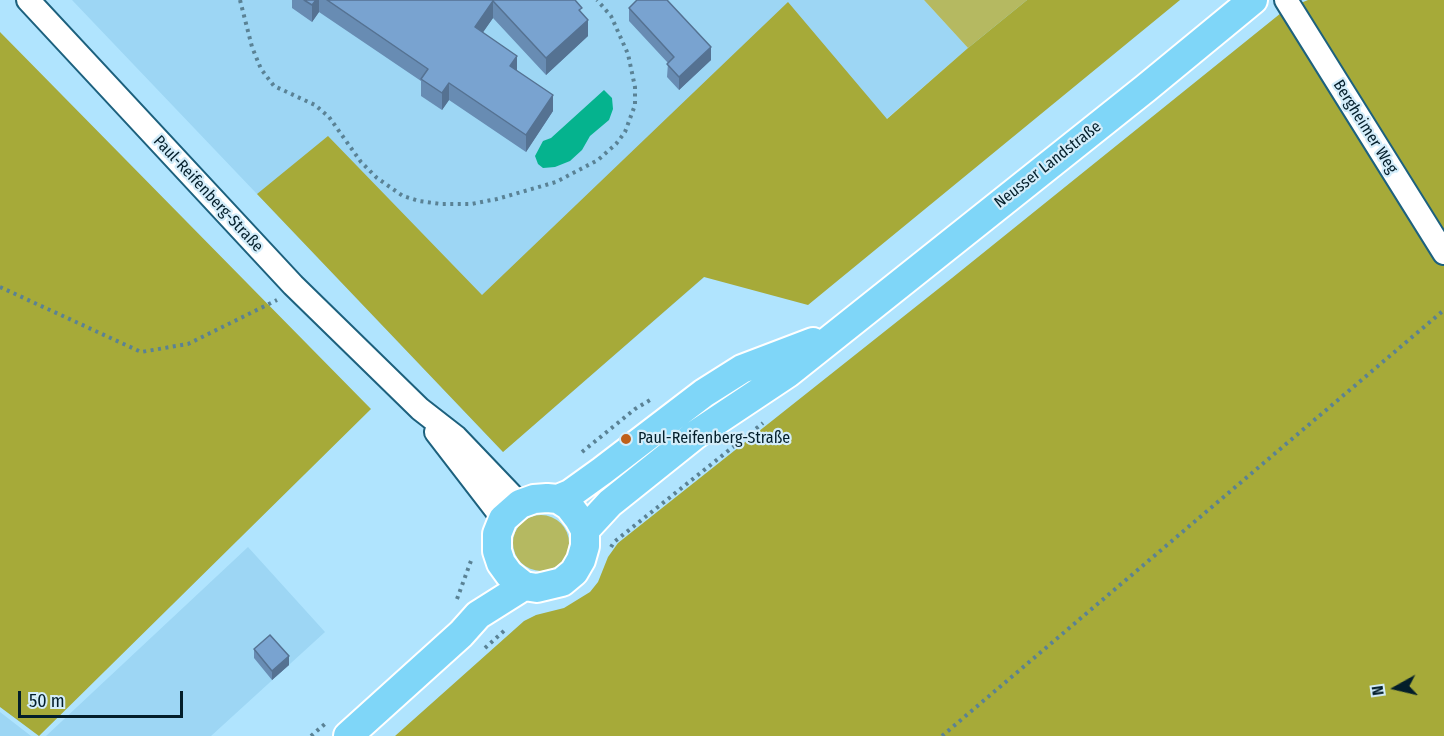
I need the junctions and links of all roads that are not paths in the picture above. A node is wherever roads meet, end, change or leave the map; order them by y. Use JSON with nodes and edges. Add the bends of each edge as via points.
{"nodes":[{"id":1,"x":28,"y":0,"type":"edge"},
{"id":2,"x":1253,"y":0,"type":"edge"},
{"id":3,"x":1286,"y":0,"type":"edge"},
{"id":4,"x":1444,"y":253,"type":"edge"},
{"id":5,"x":842,"y":329,"type":"junction"},
{"id":6,"x":558,"y":500,"type":"junction"},
{"id":7,"x":511,"y":511,"type":"junction"},
{"id":8,"x":585,"y":530,"type":"junction"},
{"id":9,"x":501,"y":562,"type":"junction"},
{"id":10,"x":524,"y":586,"type":"junction"},
{"id":11,"x":478,"y":615,"type":"junction"},
{"id":12,"x":348,"y":736,"type":"edge"}],
"edges":[{"from":1,"to":7,"type":"street","name":"Paul-Reifenberg-Straße","via":[[293,285],[420,409],[456,437]]},
{"from":2,"to":5,"type":"main road","name":"Neusser Landstraße"},
{"from":3,"to":4,"type":"street","name":"Bergheimer Weg"},
{"from":5,"to":6,"type":"main road","name":"Neusser Landstraße","via":[[742,369]]},
{"from":5,"to":8,"type":"main road","name":"Neusser Landstraße","via":[[788,373],[695,435],[610,503]]},
{"from":6,"to":7,"type":"main road","via":[[534,498]]},
{"from":6,"to":8,"type":"main road","via":[[569,506]]},
{"from":7,"to":9,"type":"main road","via":[[497,534]]},
{"from":8,"to":10,"type":"main road","via":[[585,546],[574,572],[549,586]]},
{"from":9,"to":10,"type":"main road","via":[[508,574]]},
{"from":9,"to":11,"type":"main road"},
{"from":10,"to":11,"type":"main road"},
{"from":11,"to":12,"type":"main road"}]}
